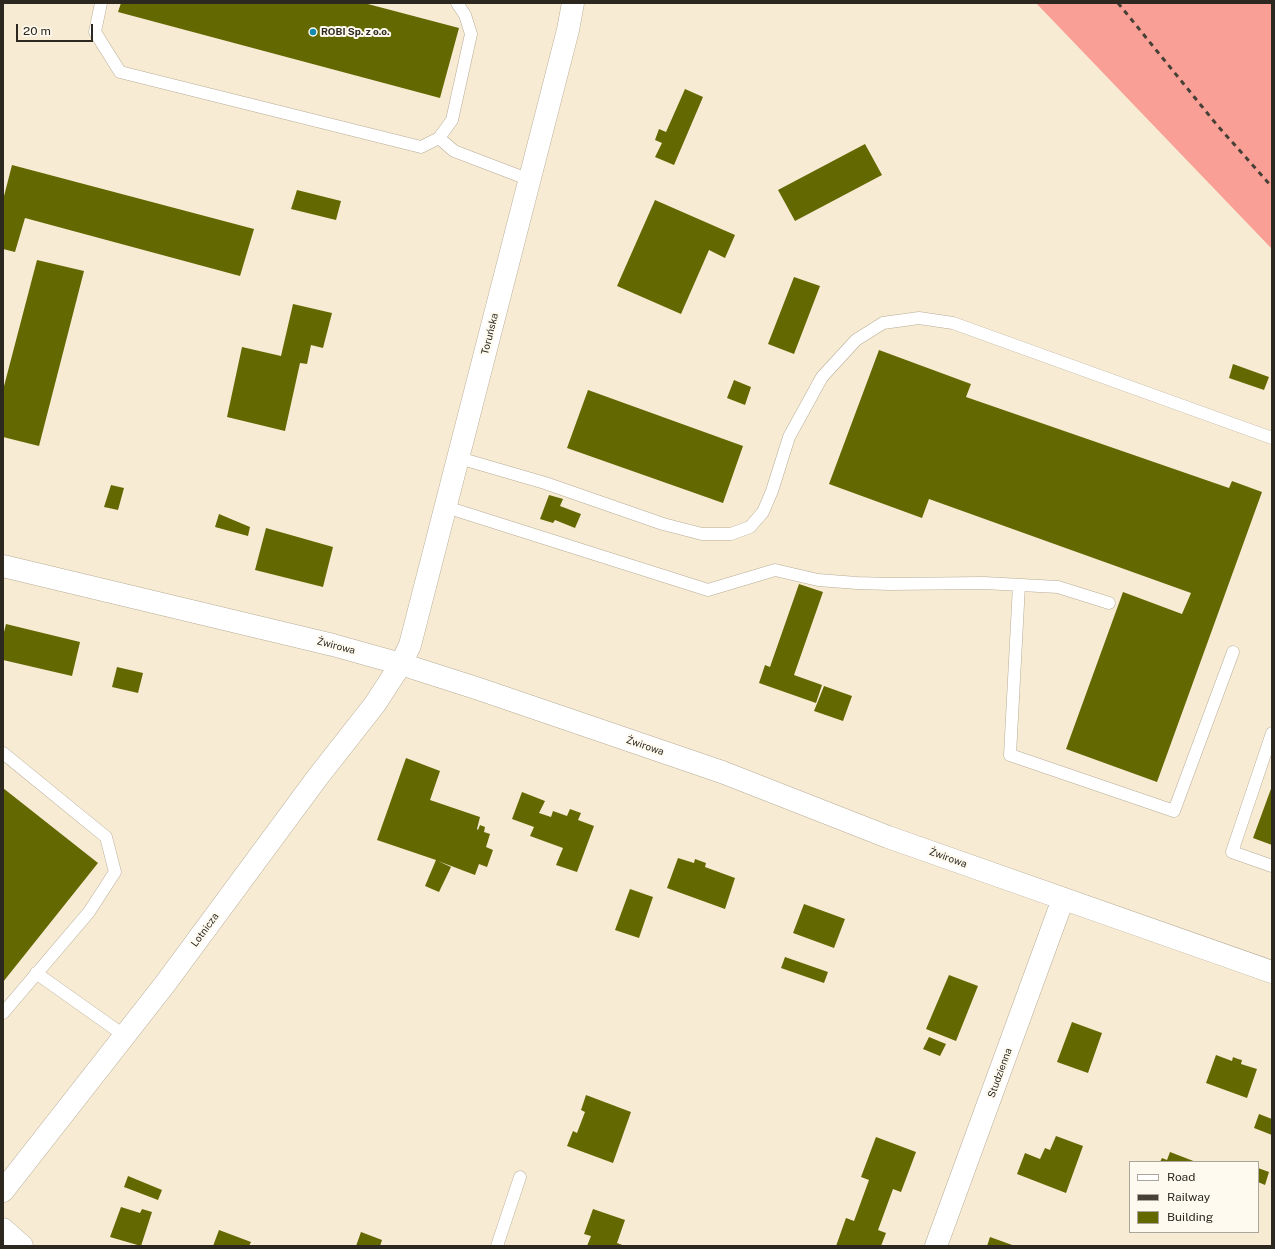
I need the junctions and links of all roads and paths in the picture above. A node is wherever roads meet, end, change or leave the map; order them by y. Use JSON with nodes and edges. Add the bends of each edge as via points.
{"nodes":[{"id":1,"x":101,"y":3,"type":"edge"},
{"id":2,"x":457,"y":3,"type":"edge"},
{"id":3,"x":573,"y":3,"type":"edge"},
{"id":4,"x":439,"y":138,"type":"junction"},
{"id":5,"x":530,"y":180,"type":"junction"},
{"id":6,"x":1272,"y":438,"type":"edge"},
{"id":7,"x":459,"y":458,"type":"junction"},
{"id":8,"x":446,"y":507,"type":"junction"},
{"id":9,"x":3,"y":566,"type":"edge"},
{"id":10,"x":1018,"y":585,"type":"junction"},
{"id":11,"x":1109,"y":602,"type":"dead end"},
{"id":12,"x":1233,"y":652,"type":"dead end"},
{"id":13,"x":401,"y":664,"type":"junction"},
{"id":14,"x":1272,"y":733,"type":"edge"},
{"id":15,"x":3,"y":753,"type":"edge"},
{"id":16,"x":1272,"y":866,"type":"edge"},
{"id":17,"x":1064,"y":899,"type":"junction"},
{"id":18,"x":1272,"y":972,"type":"edge"},
{"id":19,"x":36,"y":973,"type":"junction"},
{"id":20,"x":3,"y":1013,"type":"edge"},
{"id":21,"x":125,"y":1036,"type":"junction"},
{"id":22,"x":520,"y":1177,"type":"dead end"},
{"id":23,"x":3,"y":1192,"type":"edge"},
{"id":24,"x":3,"y":1229,"type":"edge"},
{"id":25,"x":22,"y":1246,"type":"edge"},
{"id":26,"x":497,"y":1246,"type":"edge"},
{"id":27,"x":936,"y":1246,"type":"edge"}],
"edges":[{"from":1,"to":4,"type":"lane","via":[[95,32],[120,72],[421,147]]},
{"from":2,"to":4,"type":"lane","via":[[465,15],[471,34],[452,120]]},
{"from":3,"to":5,"type":"street","name":"Toruńska"},
{"from":4,"to":5,"type":"lane","via":[[454,152]]},
{"from":5,"to":7,"type":"street","name":"Toruńska"},
{"from":6,"to":7,"type":"lane","via":[[953,323],[919,318],[884,324],[856,340],[822,377],[789,437],[763,512],[750,527],[731,534],[702,534],[663,524],[545,483]]},
{"from":7,"to":8,"type":"street","name":"Toruńska"},
{"from":8,"to":10,"type":"lane","via":[[708,590],[775,570],[818,580],[864,583]]},
{"from":8,"to":13,"type":"street","name":"Toruńska","via":[[410,645]]},
{"from":9,"to":13,"type":"street","name":"Żwirowa"},
{"from":10,"to":11,"type":"lane","via":[[1058,587]]},
{"from":10,"to":12,"type":"lane","via":[[1010,755],[1174,812]]},
{"from":13,"to":17,"type":"street","name":"Żwirowa","via":[[722,772],[888,836]]},
{"from":13,"to":21,"type":"street","name":"Lotnicza","via":[[375,704]]},
{"from":14,"to":16,"type":"lane","via":[[1232,852]]},
{"from":15,"to":19,"type":"lane","via":[[106,837],[116,872],[89,912]]},
{"from":17,"to":18,"type":"street","name":"Żwirowa"},
{"from":17,"to":27,"type":"street","name":"Studzienna"},
{"from":19,"to":20,"type":"lane"},
{"from":19,"to":21,"type":"lane"},
{"from":21,"to":23,"type":"street","name":"Lotnicza"},
{"from":22,"to":26,"type":"lane"},
{"from":24,"to":25,"type":"street"}]}
